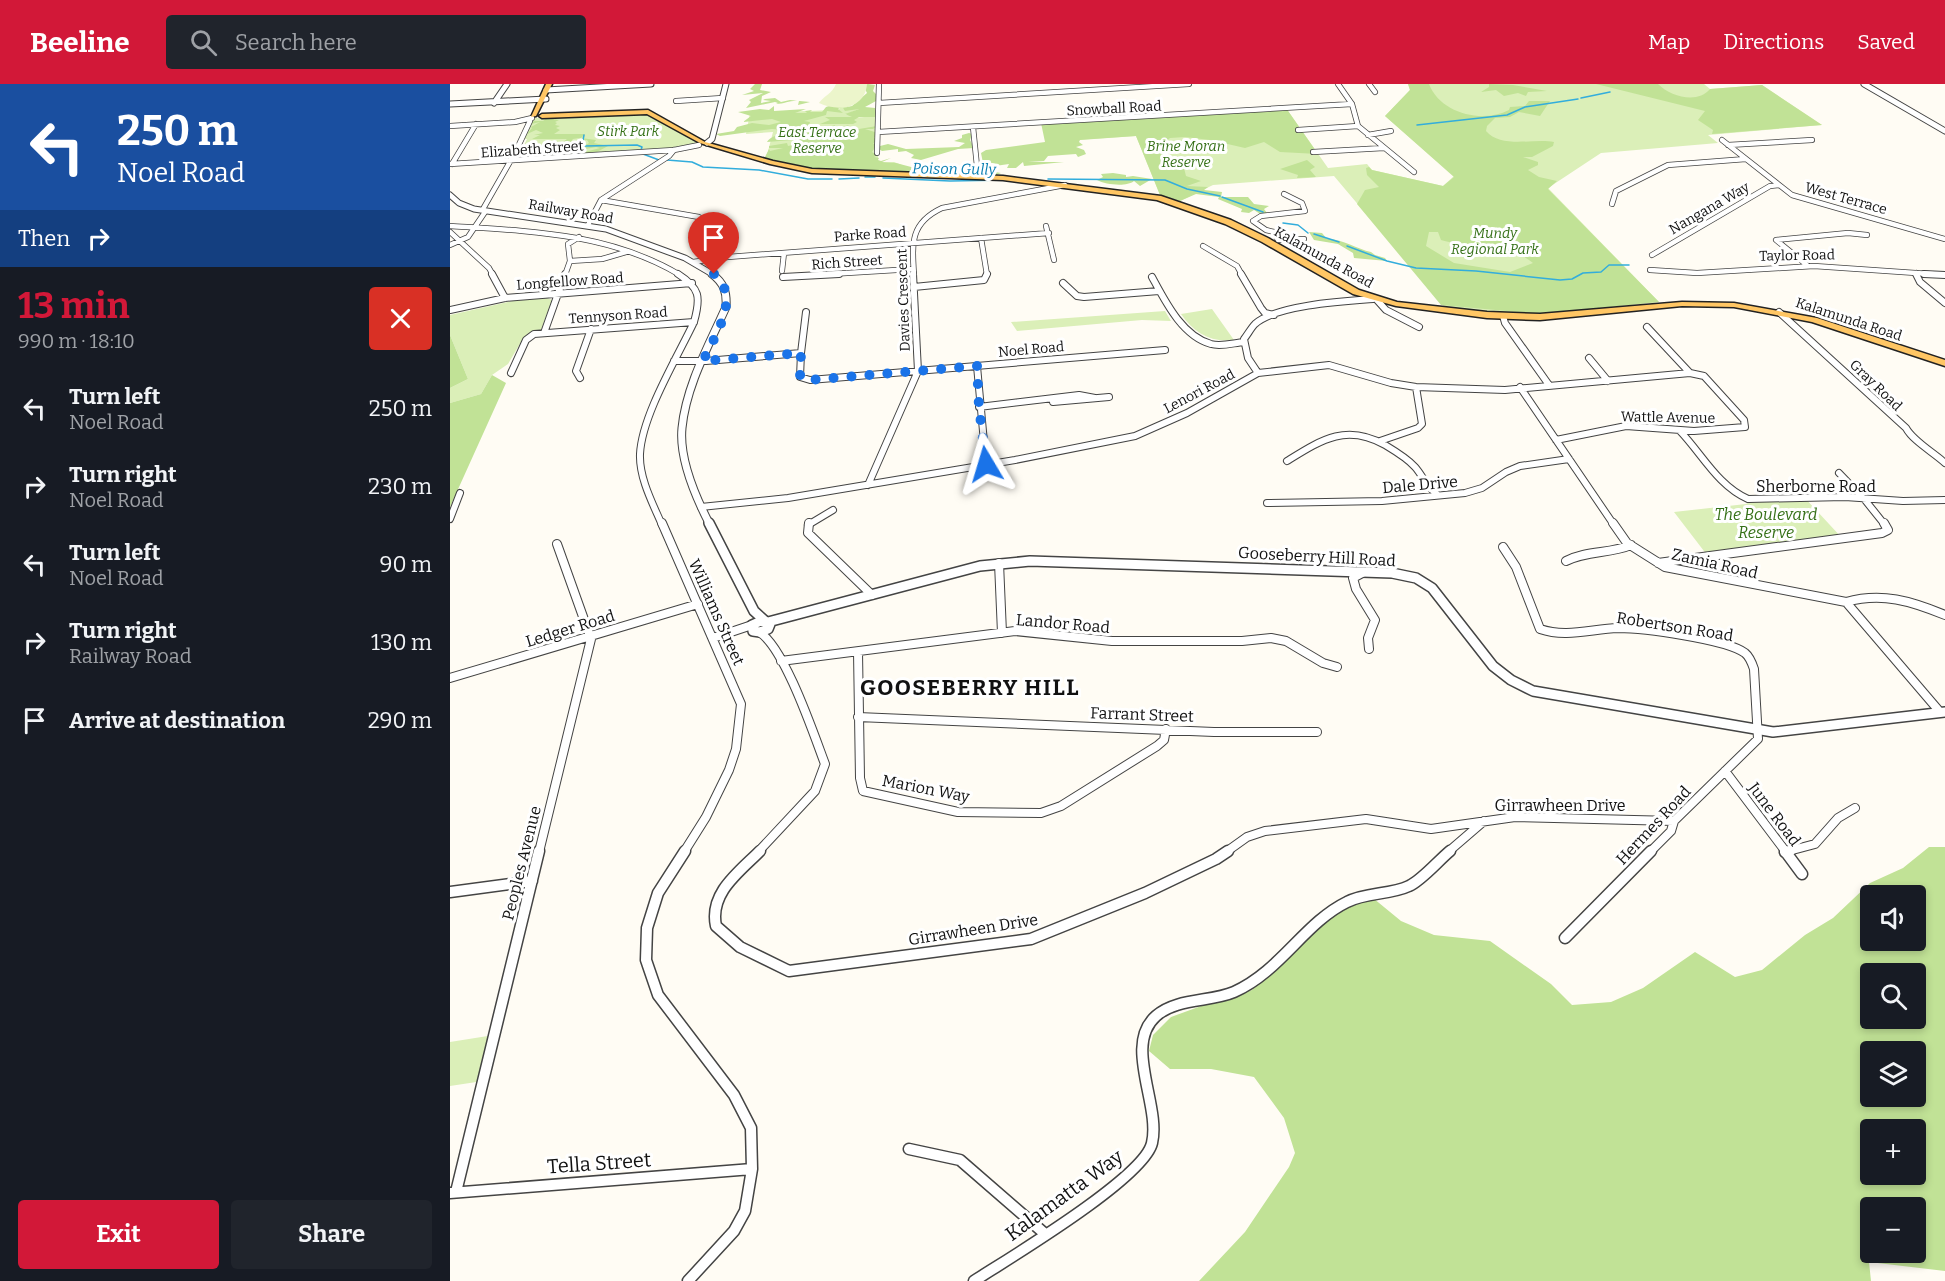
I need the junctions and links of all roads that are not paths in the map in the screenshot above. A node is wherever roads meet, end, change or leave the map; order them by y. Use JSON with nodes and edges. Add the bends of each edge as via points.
{"nodes":[{"id":1,"x":507,"y":84,"type":"edge"},
{"id":2,"x":638,"y":84,"type":"edge"},
{"id":3,"x":651,"y":84,"type":"edge"},
{"id":4,"x":726,"y":84,"type":"edge"},
{"id":5,"x":879,"y":84,"type":"edge"},
{"id":6,"x":1189,"y":84,"type":"edge"},
{"id":7,"x":1338,"y":84,"type":"edge"},
{"id":8,"x":1369,"y":84,"type":"edge"},
{"id":9,"x":1864,"y":84,"type":"edge"},
{"id":10,"x":550,"y":87,"type":"edge"},
{"id":11,"x":1375,"y":92,"type":"dead end"},
{"id":12,"x":723,"y":98,"type":"junction"},
{"id":13,"x":543,"y":99,"type":"junction"},
{"id":14,"x":497,"y":101,"type":"junction"},
{"id":15,"x":676,"y":101,"type":"dead end"},
{"id":16,"x":879,"y":103,"type":"junction"},
{"id":17,"x":1352,"y":104,"type":"junction"},
{"id":18,"x":450,"y":105,"type":"edge"},
{"id":19,"x":536,"y":117,"type":"junction"},
{"id":20,"x":476,"y":124,"type":"junction"},
{"id":21,"x":450,"y":126,"type":"edge"},
{"id":22,"x":1358,"y":126,"type":"junction"},
{"id":23,"x":974,"y":127,"type":"junction"},
{"id":24,"x":1298,"y":130,"type":"dead end"},
{"id":25,"x":1944,"y":130,"type":"edge"},
{"id":26,"x":1391,"y":131,"type":"dead end"},
{"id":27,"x":878,"y":132,"type":"junction"},
{"id":28,"x":1368,"y":135,"type":"junction"},
{"id":29,"x":1722,"y":140,"type":"dead end"},
{"id":30,"x":1812,"y":140,"type":"dead end"},
{"id":31,"x":703,"y":143,"type":"junction"},
{"id":32,"x":1728,"y":145,"type":"junction"},
{"id":33,"x":1384,"y":148,"type":"junction"},
{"id":34,"x":674,"y":150,"type":"junction"},
{"id":35,"x":1313,"y":152,"type":"dead end"},
{"id":36,"x":877,"y":153,"type":"dead end"},
{"id":37,"x":1746,"y":159,"type":"junction"},
{"id":38,"x":511,"y":160,"type":"junction"},
{"id":39,"x":451,"y":164,"type":"edge"},
{"id":40,"x":1414,"y":172,"type":"dead end"},
{"id":41,"x":978,"y":177,"type":"junction"},
{"id":42,"x":1065,"y":185,"type":"junction"},
{"id":43,"x":1779,"y":185,"type":"junction"},
{"id":44,"x":1284,"y":194,"type":"dead end"},
{"id":45,"x":450,"y":195,"type":"edge"},
{"id":46,"x":602,"y":200,"type":"junction"},
{"id":47,"x":1612,"y":204,"type":"dead end"},
{"id":48,"x":484,"y":211,"type":"junction"},
{"id":49,"x":699,"y":216,"type":"dead end"},
{"id":50,"x":588,"y":225,"type":"junction"},
{"id":51,"x":450,"y":226,"type":"edge"},
{"id":52,"x":1046,"y":226,"type":"dead end"},
{"id":53,"x":474,"y":228,"type":"junction"},
{"id":54,"x":1266,"y":230,"type":"junction"},
{"id":55,"x":450,"y":232,"type":"edge"},
{"id":56,"x":1049,"y":233,"type":"junction"},
{"id":57,"x":1254,"y":234,"type":"junction"},
{"id":58,"x":1867,"y":235,"type":"dead end"},
{"id":59,"x":579,"y":237,"type":"junction"},
{"id":60,"x":981,"y":238,"type":"junction"},
{"id":61,"x":1304,"y":239,"type":"dead end"},
{"id":62,"x":1945,"y":239,"type":"edge"},
{"id":63,"x":460,"y":242,"type":"junction"},
{"id":64,"x":912,"y":243,"type":"junction"},
{"id":65,"x":450,"y":245,"type":"edge"},
{"id":66,"x":1203,"y":246,"type":"dead end"},
{"id":67,"x":626,"y":252,"type":"junction"},
{"id":68,"x":784,"y":253,"type":"junction"},
{"id":69,"x":1652,"y":255,"type":"dead end"},
{"id":70,"x":1054,"y":260,"type":"dead end"},
{"id":71,"x":570,"y":261,"type":"junction"},
{"id":72,"x":693,"y":262,"type":"junction"},
{"id":73,"x":1808,"y":266,"type":"junction"},
{"id":74,"x":913,"y":268,"type":"junction"},
{"id":75,"x":1650,"y":270,"type":"dead end"},
{"id":76,"x":1916,"y":274,"type":"junction"},
{"id":77,"x":1945,"y":275,"type":"edge"},
{"id":78,"x":1152,"y":278,"type":"dead end"},
{"id":79,"x":692,"y":283,"type":"junction"},
{"id":80,"x":1063,"y":283,"type":"dead end"},
{"id":81,"x":914,"y":287,"type":"junction"},
{"id":82,"x":1159,"y":291,"type":"junction"},
{"id":83,"x":559,"y":294,"type":"junction"},
{"id":84,"x":505,"y":298,"type":"junction"},
{"id":85,"x":1375,"y":299,"type":"junction"},
{"id":86,"x":1945,"y":303,"type":"edge"},
{"id":87,"x":450,"y":310,"type":"edge"},
{"id":88,"x":806,"y":312,"type":"dead end"},
{"id":89,"x":1274,"y":315,"type":"junction"},
{"id":90,"x":1503,"y":316,"type":"junction"},
{"id":91,"x":1793,"y":318,"type":"junction"},
{"id":92,"x":694,"y":322,"type":"junction"},
{"id":93,"x":1419,"y":327,"type":"dead end"},
{"id":94,"x":1647,"y":327,"type":"dead end"},
{"id":95,"x":591,"y":329,"type":"junction"},
{"id":96,"x":544,"y":333,"type":"junction"},
{"id":97,"x":1244,"y":342,"type":"junction"},
{"id":98,"x":1165,"y":350,"type":"dead end"},
{"id":99,"x":801,"y":353,"type":"junction"},
{"id":100,"x":1589,"y":358,"type":"dead end"},
{"id":101,"x":674,"y":361,"type":"junction"},
{"id":102,"x":703,"y":361,"type":"junction"},
{"id":103,"x":1945,"y":363,"type":"edge"},
{"id":104,"x":977,"y":366,"type":"junction"},
{"id":105,"x":918,"y":371,"type":"junction"},
{"id":106,"x":511,"y":373,"type":"dead end"},
{"id":107,"x":1258,"y":373,"type":"junction"},
{"id":108,"x":1690,"y":373,"type":"junction"},
{"id":109,"x":580,"y":378,"type":"dead end"},
{"id":110,"x":1608,"y":381,"type":"junction"},
{"id":111,"x":1549,"y":385,"type":"junction"},
{"id":112,"x":1416,"y":387,"type":"junction"},
{"id":113,"x":1520,"y":387,"type":"junction"},
{"id":114,"x":1109,"y":397,"type":"dead end"},
{"id":115,"x":979,"y":407,"type":"junction"},
{"id":116,"x":1680,"y":431,"type":"junction"},
{"id":117,"x":1556,"y":440,"type":"junction"},
{"id":118,"x":1380,"y":441,"type":"junction"},
{"id":119,"x":1569,"y":459,"type":"junction"},
{"id":120,"x":1287,"y":461,"type":"dead end"},
{"id":121,"x":986,"y":464,"type":"junction"},
{"id":122,"x":1945,"y":464,"type":"edge"},
{"id":123,"x":1839,"y":473,"type":"dead end"},
{"id":124,"x":868,"y":485,"type":"junction"},
{"id":125,"x":460,"y":493,"type":"dead end"},
{"id":126,"x":1440,"y":495,"type":"junction"},
{"id":127,"x":1866,"y":499,"type":"junction"},
{"id":128,"x":1945,"y":501,"type":"edge"},
{"id":129,"x":1267,"y":503,"type":"dead end"},
{"id":130,"x":702,"y":509,"type":"junction"},
{"id":131,"x":834,"y":510,"type":"dead end"},
{"id":132,"x":450,"y":519,"type":"edge"},
{"id":133,"x":557,"y":544,"type":"dead end"},
{"id":134,"x":1630,"y":545,"type":"junction"},
{"id":135,"x":1503,"y":548,"type":"dead end"},
{"id":136,"x":1566,"y":561,"type":"dead end"},
{"id":137,"x":999,"y":563,"type":"junction"},
{"id":138,"x":1658,"y":563,"type":"junction"},
{"id":139,"x":1364,"y":572,"type":"junction"},
{"id":140,"x":872,"y":595,"type":"junction"},
{"id":141,"x":1846,"y":602,"type":"junction"},
{"id":142,"x":698,"y":604,"type":"junction"},
{"id":143,"x":1945,"y":615,"type":"edge"},
{"id":144,"x":762,"y":627,"type":"junction"},
{"id":145,"x":1002,"y":633,"type":"junction"},
{"id":146,"x":590,"y":637,"type":"junction"},
{"id":147,"x":713,"y":638,"type":"junction"},
{"id":148,"x":1369,"y":649,"type":"dead end"},
{"id":149,"x":858,"y":652,"type":"junction"},
{"id":150,"x":782,"y":661,"type":"junction"},
{"id":151,"x":1337,"y":667,"type":"dead end"},
{"id":152,"x":450,"y":678,"type":"edge"},
{"id":153,"x":1942,"y":712,"type":"edge"},
{"id":154,"x":858,"y":717,"type":"junction"},
{"id":155,"x":1166,"y":729,"type":"junction"},
{"id":156,"x":1758,"y":731,"type":"junction"},
{"id":157,"x":1317,"y":732,"type":"dead end"},
{"id":158,"x":1725,"y":771,"type":"junction"},
{"id":159,"x":1854,"y":808,"type":"dead end"},
{"id":160,"x":1485,"y":820,"type":"junction"},
{"id":161,"x":1674,"y":820,"type":"junction"},
{"id":162,"x":1785,"y":852,"type":"junction"},
{"id":163,"x":1802,"y":874,"type":"dead end"},
{"id":164,"x":532,"y":881,"type":"junction"},
{"id":165,"x":450,"y":892,"type":"edge"},
{"id":166,"x":1565,"y":938,"type":"dead end"},
{"id":167,"x":909,"y":1149,"type":"dead end"},
{"id":168,"x":752,"y":1169,"type":"junction"},
{"id":169,"x":453,"y":1192,"type":"edge"},
{"id":170,"x":1044,"y":1233,"type":"junction"},
{"id":171,"x":688,"y":1281,"type":"edge"},
{"id":172,"x":974,"y":1281,"type":"edge"}],
"edges":[{"from":1,"to":14,"type":"street"},
{"from":2,"to":3,"type":"street"},
{"from":2,"to":10,"type":"street"},
{"from":4,"to":12,"type":"street"},
{"from":5,"to":16,"type":"street"},
{"from":6,"to":16,"type":"street"},
{"from":7,"to":17,"type":"street"},
{"from":8,"to":11,"type":"street"},
{"from":9,"to":25,"type":"street"},
{"from":10,"to":13,"type":"main road"},
{"from":12,"to":15,"type":"street"},
{"from":12,"to":31,"type":"street"},
{"from":13,"to":14,"type":"street"},
{"from":13,"to":19,"type":"main road"},
{"from":14,"to":18,"type":"street"},
{"from":16,"to":27,"type":"street"},
{"from":17,"to":22,"type":"street"},
{"from":17,"to":23,"type":"street","name":"Snowball Road"},
{"from":19,"to":20,"type":"street"},
{"from":19,"to":31,"type":"main road","name":"Kalamunda Road","via":[[651,113]]},
{"from":19,"to":38,"type":"street"},
{"from":20,"to":21,"type":"street"},
{"from":20,"to":39,"type":"street"},
{"from":22,"to":24,"type":"street"},
{"from":22,"to":28,"type":"street"},
{"from":23,"to":27,"type":"street","name":"Snowball Road"},
{"from":23,"to":41,"type":"street"},
{"from":26,"to":28,"type":"street"},
{"from":27,"to":36,"type":"street"},
{"from":28,"to":33,"type":"street"},
{"from":29,"to":32,"type":"street","name":"West Terrace"},
{"from":30,"to":32,"type":"street"},
{"from":31,"to":34,"type":"street","name":"Elizabeth Street"},
{"from":31,"to":41,"type":"main road","name":"Kalamunda Road","via":[[786,167],[826,172]]},
{"from":32,"to":37,"type":"street","name":"West Terrace"},
{"from":33,"to":35,"type":"street"},
{"from":33,"to":40,"type":"street"},
{"from":34,"to":38,"type":"street","name":"Elizabeth Street"},
{"from":34,"to":46,"type":"street"},
{"from":37,"to":43,"type":"street","name":"West Terrace"},
{"from":37,"to":47,"type":"street","via":[[1661,167],[1616,191]]},
{"from":38,"to":39,"type":"street","name":"Elizabeth Street"},
{"from":38,"to":48,"type":"street"},
{"from":41,"to":42,"type":"main road","name":"Kalamunda Road"},
{"from":42,"to":57,"type":"main road","name":"Kalamunda Road","via":[[1167,200]]},
{"from":42,"to":64,"type":"street","name":"Davies Crescent","via":[[933,211],[925,216]]},
{"from":43,"to":62,"type":"street","name":"West Terrace","via":[[1803,199]]},
{"from":43,"to":69,"type":"street","name":"Nangana Way","via":[[1770,186]]},
{"from":44,"to":54,"type":"street","via":[[1302,203],[1305,211],[1255,217],[1253,221]]},
{"from":45,"to":48,"type":"street","name":"Railway Road","via":[[463,205]]},
{"from":46,"to":49,"type":"street"},
{"from":46,"to":50,"type":"street"},
{"from":48,"to":50,"type":"street","name":"Railway Road"},
{"from":48,"to":53,"type":"street"},
{"from":50,"to":72,"type":"street","name":"Railway Road"},
{"from":51,"to":53,"type":"street"},
{"from":52,"to":56,"type":"street"},
{"from":53,"to":59,"type":"street"},
{"from":53,"to":63,"type":"street"},
{"from":54,"to":57,"type":"street"},
{"from":54,"to":61,"type":"street","via":[[1273,231],[1278,240]]},
{"from":55,"to":63,"type":"street"},
{"from":56,"to":60,"type":"street","name":"Parke Road"},
{"from":56,"to":70,"type":"street"},
{"from":57,"to":85,"type":"main road","name":"Kalamunda Road"},
{"from":58,"to":73,"type":"street","via":[[1848,233],[1776,240]]},
{"from":59,"to":67,"type":"street"},
{"from":59,"to":71,"type":"street","via":[[568,244]]},
{"from":60,"to":64,"type":"street","name":"Parke Road"},
{"from":60,"to":81,"type":"street","via":[[987,276],[984,280]]},
{"from":63,"to":65,"type":"street"},
{"from":63,"to":84,"type":"street","via":[[489,268]]},
{"from":64,"to":68,"type":"street","name":"Parke Road"},
{"from":64,"to":74,"type":"street","name":"Davies Crescent"},
{"from":66,"to":89,"type":"street","via":[[1238,266],[1261,308]]},
{"from":67,"to":71,"type":"street","via":[[602,259]]},
{"from":67,"to":79,"type":"street","via":[[675,270]]},
{"from":68,"to":72,"type":"street","name":"Parke Road"},
{"from":68,"to":74,"type":"street","name":"Rich Street","via":[[783,274]]},
{"from":71,"to":83,"type":"street"},
{"from":72,"to":102,"type":"street","name":"Railway Road","via":[[721,280],[727,295],[724,313]]},
{"from":73,"to":75,"type":"street","name":"Taylor Road","via":[[1696,273]]},
{"from":73,"to":76,"type":"street","name":"Taylor Road"},
{"from":74,"to":81,"type":"street","name":"Davies Crescent"},
{"from":76,"to":77,"type":"street","name":"Taylor Road"},
{"from":76,"to":86,"type":"street"},
{"from":78,"to":82,"type":"street"},
{"from":79,"to":83,"type":"street","name":"Longfellow Road"},
{"from":79,"to":92,"type":"street","name":"Williams Street","via":[[698,301]]},
{"from":80,"to":82,"type":"street","via":[[1077,296],[1084,297]]},
{"from":81,"to":105,"type":"street","name":"Davies Crescent"},
{"from":82,"to":97,"type":"street","via":[[1181,323],[1209,344]]},
{"from":83,"to":84,"type":"street","name":"Longfellow Road"},
{"from":83,"to":96,"type":"street"},
{"from":84,"to":87,"type":"street","name":"Longfellow Road"},
{"from":85,"to":89,"type":"street","via":[[1321,303]]},
{"from":85,"to":90,"type":"main road","name":"Kalamunda Road"},
{"from":85,"to":93,"type":"street","via":[[1386,310]]},
{"from":88,"to":99,"type":"street"},
{"from":89,"to":97,"type":"street","via":[[1256,323]]},
{"from":90,"to":91,"type":"main road","name":"Kalamunda Road","via":[[1555,316],[1690,303],[1734,305]]},
{"from":90,"to":111,"type":"street","via":[[1504,323]]},
{"from":91,"to":103,"type":"main road","name":"Kalamunda Road"},
{"from":91,"to":122,"type":"street","name":"Gray Road","via":[[1911,437]]},
{"from":92,"to":95,"type":"street","name":"Tennyson Road"},
{"from":92,"to":101,"type":"street","name":"Williams Street"},
{"from":94,"to":108,"type":"street"},
{"from":95,"to":96,"type":"street","name":"Tennyson Road"},
{"from":95,"to":109,"type":"street","via":[[576,371]]},
{"from":96,"to":106,"type":"street","via":[[527,338]]},
{"from":97,"to":107,"type":"street"},
{"from":98,"to":104,"type":"street","name":"Noel Road"},
{"from":99,"to":102,"type":"street"},
{"from":99,"to":105,"type":"street","name":"Noel Road","via":[[800,377],[806,380]]},
{"from":100,"to":110,"type":"street"},
{"from":101,"to":102,"type":"street"},
{"from":101,"to":142,"type":"street","name":"Williams Street","via":[[645,426],[640,456],[648,492]]},
{"from":102,"to":130,"type":"street","name":"Railway Road","via":[[691,389],[681,437],[689,478]]},
{"from":104,"to":105,"type":"street","name":"Noel Road"},
{"from":104,"to":115,"type":"street"},
{"from":105,"to":124,"type":"street","name":"Davies Crescent"},
{"from":107,"to":112,"type":"street","name":"Lenori Road","via":[[1329,365]]},
{"from":107,"to":121,"type":"street","name":"Lenori Road","via":[[1187,413],[1135,436]]},
{"from":108,"to":110,"type":"street","name":"Lenori Road"},
{"from":108,"to":116,"type":"street","name":"Wattle Avenue","via":[[1704,376],[1744,420],[1745,427]]},
{"from":110,"to":111,"type":"street","name":"Lenori Road"},
{"from":111,"to":113,"type":"street","name":"Lenori Road"},
{"from":112,"to":113,"type":"street","name":"Lenori Road"},
{"from":112,"to":118,"type":"street","via":[[1422,424]]},
{"from":113,"to":117,"type":"street","name":"Zamia Road"},
{"from":114,"to":115,"type":"street"},
{"from":115,"to":121,"type":"street"},
{"from":116,"to":117,"type":"street","name":"Wattle Avenue","via":[[1626,426]]},
{"from":116,"to":127,"type":"street","name":"Sherborne Road","via":[[1739,497]]},
{"from":117,"to":119,"type":"street","name":"Zamia Road"},
{"from":118,"to":120,"type":"street","via":[[1358,432],[1324,438]]},
{"from":118,"to":126,"type":"street","via":[[1410,463],[1432,492]]},
{"from":119,"to":126,"type":"street","name":"Dale Drive","via":[[1534,463],[1506,472],[1487,487],[1468,493]]},
{"from":119,"to":134,"type":"street","name":"Zamia Road"},
{"from":121,"to":124,"type":"street","name":"Lenori Road"},
{"from":123,"to":127,"type":"street"},
{"from":124,"to":130,"type":"street","name":"Lenori Road"},
{"from":125,"to":132,"type":"street"},
{"from":126,"to":129,"type":"street","name":"Dale Drive"},
{"from":127,"to":128,"type":"street","name":"Sherborne Road"},
{"from":127,"to":138,"type":"street","via":[[1888,530]]},
{"from":130,"to":144,"type":"street","name":"Railway Road"},
{"from":131,"to":140,"type":"street","via":[[808,524],[808,533]]},
{"from":133,"to":146,"type":"street"},
{"from":134,"to":136,"type":"street","via":[[1622,550],[1581,554]]},
{"from":134,"to":138,"type":"street","name":"Zamia Road"},
{"from":135,"to":156,"type":"street","name":"Robertson Road","via":[[1516,567],[1535,621],[1540,630],[1549,634],[1622,628],[1740,651],[1754,669]]},
{"from":137,"to":139,"type":"street","name":"Gooseberry Hill Road"},
{"from":137,"to":140,"type":"street","name":"Gooseberry Hill Road"},
{"from":137,"to":145,"type":"street"},
{"from":138,"to":141,"type":"street","name":"Zamia Road","via":[[1714,580]]},
{"from":139,"to":148,"type":"street","via":[[1353,578],[1353,586],[1375,620]]},
{"from":139,"to":156,"type":"street","name":"Gooseberry Hill Road","via":[[1403,574],[1426,584],[1493,666],[1522,686]]},
{"from":140,"to":144,"type":"street","name":"Gooseberry Hill Road"},
{"from":141,"to":143,"type":"street","via":[[1884,595],[1906,599]]},
{"from":141,"to":153,"type":"street"},
{"from":142,"to":146,"type":"street","name":"Ledger Road"},
{"from":142,"to":147,"type":"street","name":"Williams Street"},
{"from":144,"to":147,"type":"street","name":"Gooseberry Hill Road"},
{"from":144,"to":150,"type":"street","name":"Girrawheen Drive"},
{"from":145,"to":149,"type":"street","name":"Landor Road"},
{"from":145,"to":151,"type":"street","name":"Landor Road","via":[[1112,641],[1271,638],[1286,641]]},
{"from":146,"to":152,"type":"street","name":"Ledger Road"},
{"from":146,"to":164,"type":"street","name":"Peoples Avenue"},
{"from":147,"to":168,"type":"street","name":"Williams Street","via":[[741,704],[736,748],[706,817],[658,893],[646,928],[645,946],[658,995],[734,1095],[751,1128]]},
{"from":149,"to":150,"type":"street","name":"Landor Road"},
{"from":149,"to":154,"type":"street","name":"Marion Way"},
{"from":150,"to":160,"type":"street","name":"Girrawheen Drive","via":[[825,764],[816,791],[725,886],[714,908],[714,917],[716,926],[740,947],[789,971],[1031,939],[1145,893],[1216,859],[1246,837],[1265,831],[1358,820],[1431,829]]},
{"from":153,"to":156,"type":"street","name":"Gooseberry Hill Road","via":[[1787,732]]},
{"from":154,"to":155,"type":"street","name":"Farrant Street"},
{"from":154,"to":155,"type":"street","name":"Marion Way","via":[[863,791],[958,812],[1041,813],[1061,806],[1157,746],[1164,740]]},
{"from":155,"to":157,"type":"street","name":"Farrant Street"},
{"from":156,"to":158,"type":"street","name":"Hermes Road","via":[[1756,742]]},
{"from":158,"to":161,"type":"street","name":"Hermes Road"},
{"from":158,"to":162,"type":"street","name":"June Road"},
{"from":159,"to":162,"type":"street","via":[[1838,818],[1815,844]]},
{"from":160,"to":161,"type":"street","name":"Girrawheen Drive"},
{"from":160,"to":170,"type":"street","name":"Kalamatta Way","via":[[1410,886],[1348,901],[1322,919],[1261,978],[1232,993],[1174,1007],[1156,1016],[1145,1034],[1141,1056],[1152,1101],[1152,1144],[1134,1170],[1074,1216]]},
{"from":161,"to":166,"type":"street","name":"Hermes Road","via":[[1671,831]]},
{"from":162,"to":163,"type":"street","name":"June Road"},
{"from":164,"to":165,"type":"street"},
{"from":164,"to":169,"type":"street","name":"Peoples Avenue"},
{"from":167,"to":170,"type":"street","via":[[960,1160]]},
{"from":168,"to":169,"type":"street","name":"Tella Street"},
{"from":168,"to":171,"type":"street","name":"Williams Street","via":[[745,1211],[734,1231]]},
{"from":170,"to":172,"type":"street","name":"Kalamatta Way"}]}
